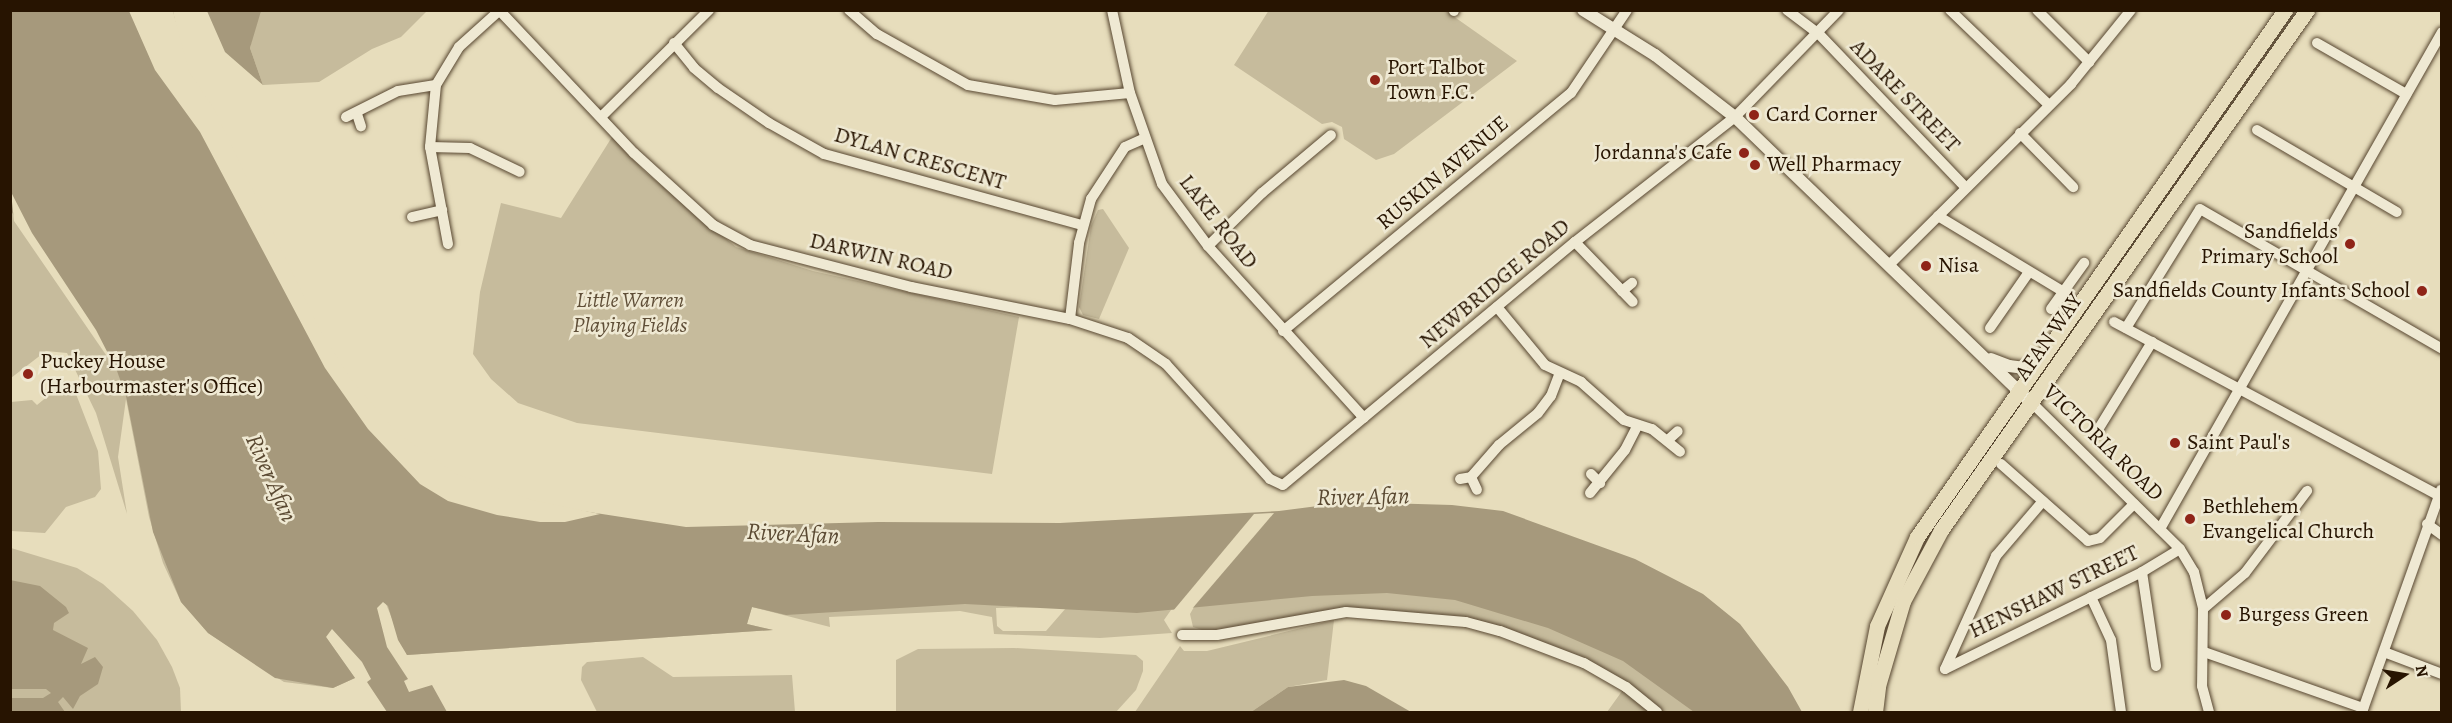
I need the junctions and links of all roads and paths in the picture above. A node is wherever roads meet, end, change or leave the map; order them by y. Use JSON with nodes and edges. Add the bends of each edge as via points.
{"nodes":[{"id":1,"x":709,"y":10,"type":"edge"},
{"id":2,"x":849,"y":10,"type":"edge"},
{"id":3,"x":1112,"y":10,"type":"edge"},
{"id":4,"x":1583,"y":10,"type":"edge"},
{"id":5,"x":1627,"y":10,"type":"edge"},
{"id":6,"x":1787,"y":10,"type":"edge"},
{"id":7,"x":1839,"y":10,"type":"edge"},
{"id":8,"x":1950,"y":10,"type":"edge"},
{"id":9,"x":2037,"y":10,"type":"edge"},
{"id":10,"x":2131,"y":10,"type":"edge"},
{"id":11,"x":2285,"y":10,"type":"edge"},
{"id":12,"x":2307,"y":10,"type":"edge"},
{"id":13,"x":500,"y":11,"type":"edge"},
{"id":14,"x":1614,"y":32,"type":"junction"},
{"id":15,"x":2442,"y":32,"type":"edge"},
{"id":16,"x":1818,"y":33,"type":"junction"},
{"id":17,"x":674,"y":43,"type":"junction"},
{"id":18,"x":2317,"y":43,"type":"dead end"},
{"id":19,"x":2089,"y":62,"type":"junction"},
{"id":20,"x":436,"y":85,"type":"junction"},
{"id":21,"x":1130,"y":93,"type":"junction"},
{"id":22,"x":2406,"y":94,"type":"junction"},
{"id":23,"x":2049,"y":105,"type":"junction"},
{"id":24,"x":357,"y":114,"type":"junction"},
{"id":25,"x":602,"y":116,"type":"junction"},
{"id":26,"x":346,"y":117,"type":"dead end"},
{"id":27,"x":1736,"y":117,"type":"junction"},
{"id":28,"x":361,"y":126,"type":"dead end"},
{"id":29,"x":2257,"y":130,"type":"dead end"},
{"id":30,"x":2020,"y":133,"type":"junction"},
{"id":31,"x":1332,"y":135,"type":"dead end"},
{"id":32,"x":1143,"y":139,"type":"junction"},
{"id":33,"x":430,"y":147,"type":"junction"},
{"id":34,"x":512,"y":152,"type":"dead end"},
{"id":35,"x":507,"y":162,"type":"junction"},
{"id":36,"x":520,"y":172,"type":"dead end"},
{"id":37,"x":1965,"y":187,"type":"junction"},
{"id":38,"x":2073,"y":187,"type":"dead end"},
{"id":39,"x":2353,"y":187,"type":"junction"},
{"id":40,"x":442,"y":210,"type":"junction"},
{"id":41,"x":2397,"y":212,"type":"dead end"},
{"id":42,"x":1938,"y":216,"type":"junction"},
{"id":43,"x":412,"y":217,"type":"dead end"},
{"id":44,"x":1082,"y":225,"type":"junction"},
{"id":45,"x":1575,"y":242,"type":"junction"},
{"id":46,"x":448,"y":244,"type":"dead end"},
{"id":47,"x":1208,"y":246,"type":"junction"},
{"id":48,"x":2084,"y":263,"type":"dead end"},
{"id":49,"x":1889,"y":265,"type":"junction"},
{"id":50,"x":2306,"y":271,"type":"junction"},
{"id":51,"x":2029,"y":273,"type":"junction"},
{"id":52,"x":1632,"y":283,"type":"dead end"},
{"id":53,"x":1622,"y":291,"type":"junction"},
{"id":54,"x":2064,"y":292,"type":"junction"},
{"id":55,"x":1633,"y":302,"type":"dead end"},
{"id":56,"x":1497,"y":307,"type":"junction"},
{"id":57,"x":2051,"y":309,"type":"dead end"},
{"id":58,"x":1070,"y":319,"type":"junction"},
{"id":59,"x":2114,"y":322,"type":"dead end"},
{"id":60,"x":1990,"y":328,"type":"dead end"},
{"id":61,"x":2126,"y":328,"type":"junction"},
{"id":62,"x":1283,"y":331,"type":"junction"},
{"id":63,"x":2152,"y":342,"type":"junction"},
{"id":64,"x":2442,"y":349,"type":"edge"},
{"id":65,"x":1985,"y":356,"type":"junction"},
{"id":66,"x":2033,"y":369,"type":"junction"},
{"id":67,"x":1560,"y":373,"type":"junction"},
{"id":68,"x":2018,"y":390,"type":"junction"},
{"id":69,"x":2240,"y":390,"type":"junction"},
{"id":70,"x":2031,"y":402,"type":"junction"},
{"id":71,"x":1364,"y":418,"type":"junction"},
{"id":72,"x":1637,"y":426,"type":"junction"},
{"id":73,"x":1678,"y":431,"type":"dead end"},
{"id":74,"x":2096,"y":433,"type":"dead end"},
{"id":75,"x":1668,"y":440,"type":"junction"},
{"id":76,"x":1680,"y":452,"type":"dead end"},
{"id":77,"x":2001,"y":464,"type":"dead end"},
{"id":78,"x":1591,"y":474,"type":"dead end"},
{"id":79,"x":1600,"y":483,"type":"junction"},
{"id":80,"x":1283,"y":485,"type":"joint"},
{"id":81,"x":1477,"y":490,"type":"dead end"},
{"id":82,"x":2307,"y":491,"type":"dead end"},
{"id":83,"x":2440,"y":492,"type":"edge"},
{"id":84,"x":1590,"y":493,"type":"dead end"},
{"id":85,"x":2043,"y":501,"type":"junction"},
{"id":86,"x":2134,"y":504,"type":"junction"},
{"id":87,"x":2427,"y":524,"type":"junction"},
{"id":88,"x":2160,"y":529,"type":"junction"},
{"id":89,"x":2442,"y":535,"type":"edge"},
{"id":90,"x":2180,"y":549,"type":"junction"},
{"id":91,"x":2142,"y":572,"type":"junction"},
{"id":92,"x":2091,"y":597,"type":"junction"},
{"id":93,"x":2203,"y":609,"type":"junction"},
{"id":94,"x":1182,"y":635,"type":"dead end"},
{"id":95,"x":2204,"y":652,"type":"junction"},
{"id":96,"x":2384,"y":652,"type":"junction"},
{"id":97,"x":2156,"y":666,"type":"dead end"},
{"id":98,"x":2442,"y":674,"type":"edge"},
{"id":99,"x":2362,"y":710,"type":"edge"},
{"id":100,"x":1657,"y":712,"type":"edge"},
{"id":101,"x":1860,"y":712,"type":"edge"},
{"id":102,"x":1875,"y":712,"type":"edge"},
{"id":103,"x":2121,"y":712,"type":"edge"},
{"id":104,"x":2209,"y":712,"type":"edge"}],
"edges":[{"from":1,"to":17,"type":"street"},
{"from":2,"to":21,"type":"street","via":[[877,34],[968,85],[1055,100]]},
{"from":3,"to":21,"type":"street","name":"LAKE ROAD"},
{"from":4,"to":14,"type":"street","name":"VICTORIA ROAD"},
{"from":5,"to":14,"type":"street","name":"RUSKIN AVENUE"},
{"from":6,"to":16,"type":"street","name":"ADARE STREET"},
{"from":7,"to":16,"type":"street","name":"NEWBRIDGE ROAD"},
{"from":8,"to":23,"type":"street"},
{"from":9,"to":19,"type":"street"},
{"from":10,"to":19,"type":"street"},
{"from":11,"to":66,"type":"main road","name":"AFAN WAY"},
{"from":12,"to":70,"type":"main road","name":"AFAN WAY"},
{"from":13,"to":20,"type":"street","via":[[459,47]]},
{"from":13,"to":25,"type":"street","name":"DARWIN ROAD"},
{"from":14,"to":27,"type":"street","name":"VICTORIA ROAD","via":[[1655,55]]},
{"from":14,"to":62,"type":"street","name":"RUSKIN AVENUE","via":[[1571,93]]},
{"from":15,"to":22,"type":"street"},
{"from":16,"to":27,"type":"street","name":"NEWBRIDGE ROAD"},
{"from":16,"to":37,"type":"street","name":"ADARE STREET"},
{"from":17,"to":25,"type":"street"},
{"from":17,"to":44,"type":"street","name":"DYLAN CRESCENT","via":[[694,68],[718,88],[824,154]]},
{"from":18,"to":22,"type":"street"},
{"from":19,"to":23,"type":"street"},
{"from":20,"to":24,"type":"street","via":[[398,91]]},
{"from":20,"to":33,"type":"street"},
{"from":21,"to":32,"type":"street","name":"LAKE ROAD"},
{"from":22,"to":39,"type":"street"},
{"from":23,"to":30,"type":"street"},
{"from":24,"to":26,"type":"street"},
{"from":24,"to":28,"type":"street"},
{"from":25,"to":58,"type":"street","name":"DARWIN ROAD","via":[[634,153],[713,225],[750,245],[911,287]]},
{"from":27,"to":45,"type":"street","name":"NEWBRIDGE ROAD"},
{"from":27,"to":49,"type":"street","name":"VICTORIA ROAD"},
{"from":29,"to":39,"type":"street"},
{"from":30,"to":37,"type":"street"},
{"from":30,"to":38,"type":"street"},
{"from":31,"to":47,"type":"street","via":[[1262,193]]},
{"from":32,"to":44,"type":"street","via":[[1125,147],[1096,188]]},
{"from":32,"to":47,"type":"street","name":"LAKE ROAD","via":[[1162,183]]},
{"from":33,"to":35,"type":"street","via":[[470,148]]},
{"from":33,"to":40,"type":"street"},
{"from":34,"to":35,"type":"street"},
{"from":35,"to":36,"type":"street"},
{"from":37,"to":42,"type":"street"},
{"from":39,"to":41,"type":"street"},
{"from":39,"to":50,"type":"street"},
{"from":40,"to":43,"type":"street"},
{"from":40,"to":46,"type":"street"},
{"from":42,"to":49,"type":"street"},
{"from":42,"to":51,"type":"street"},
{"from":44,"to":58,"type":"street"},
{"from":45,"to":53,"type":"street"},
{"from":45,"to":56,"type":"street","name":"NEWBRIDGE ROAD"},
{"from":47,"to":62,"type":"street","name":"LAKE ROAD"},
{"from":48,"to":54,"type":"street"},
{"from":49,"to":65,"type":"street","name":"VICTORIA ROAD"},
{"from":50,"to":61,"type":"street","via":[[2200,209]]},
{"from":50,"to":64,"type":"street"},
{"from":50,"to":69,"type":"street"},
{"from":51,"to":54,"type":"street"},
{"from":51,"to":60,"type":"street"},
{"from":52,"to":53,"type":"street"},
{"from":53,"to":55,"type":"street"},
{"from":54,"to":57,"type":"street"},
{"from":56,"to":67,"type":"street","via":[[1545,365]]},
{"from":56,"to":71,"type":"street","name":"NEWBRIDGE ROAD"},
{"from":58,"to":80,"type":"street","name":"DARWIN ROAD","via":[[1128,338],[1166,364],[1270,479]]},
{"from":59,"to":61,"type":"street"},
{"from":61,"to":63,"type":"street"},
{"from":62,"to":71,"type":"street","name":"LAKE ROAD"},
{"from":63,"to":69,"type":"street"},
{"from":63,"to":74,"type":"street"},
{"from":65,"to":66,"type":"street","via":[[2009,366]]},
{"from":65,"to":68,"type":"street","name":"VICTORIA ROAD"},
{"from":66,"to":68,"type":"main road","name":"AFAN WAY"},
{"from":67,"to":72,"type":"street","via":[[1581,382],[1624,420]]},
{"from":67,"to":81,"type":"street","via":[[1551,396],[1538,413],[1465,478]]},
{"from":68,"to":70,"type":"street","name":"VICTORIA ROAD"},
{"from":68,"to":101,"type":"main road","name":"AFAN WAY","via":[[1928,520],[1901,567],[1877,626]]},
{"from":69,"to":83,"type":"street"},
{"from":69,"to":88,"type":"street"},
{"from":70,"to":86,"type":"street","name":"VICTORIA ROAD"},
{"from":70,"to":102,"type":"main road","name":"AFAN WAY","via":[[1916,573],[1891,636]]},
{"from":71,"to":80,"type":"street","name":"NEWBRIDGE ROAD"},
{"from":72,"to":75,"type":"street","via":[[1652,429]]},
{"from":72,"to":79,"type":"street","via":[[1625,450]]},
{"from":73,"to":75,"type":"street"},
{"from":75,"to":76,"type":"street"},
{"from":77,"to":85,"type":"street"},
{"from":78,"to":79,"type":"street"},
{"from":79,"to":84,"type":"street"},
{"from":82,"to":93,"type":"street","via":[[2245,573]]},
{"from":83,"to":87,"type":"street"},
{"from":85,"to":86,"type":"street","via":[[2088,541],[2100,538]]},
{"from":85,"to":92,"type":"street","name":"HENSHAW STREET","via":[[1996,556],[1945,669]]},
{"from":86,"to":88,"type":"street","name":"VICTORIA ROAD"},
{"from":87,"to":89,"type":"street"},
{"from":87,"to":96,"type":"street"},
{"from":88,"to":90,"type":"street","name":"VICTORIA ROAD"},
{"from":90,"to":91,"type":"street","name":"HENSHAW STREET"},
{"from":90,"to":93,"type":"street","name":"VICTORIA ROAD","via":[[2194,572]]},
{"from":91,"to":92,"type":"street","name":"HENSHAW STREET"},
{"from":91,"to":97,"type":"street"},
{"from":92,"to":103,"type":"street","via":[[2111,640]]},
{"from":93,"to":95,"type":"street","name":"VICTORIA ROAD"},
{"from":94,"to":100,"type":"street","via":[[1217,635],[1346,612],[1466,622],[1510,634],[1584,663],[1626,687]]},
{"from":95,"to":99,"type":"street"},
{"from":95,"to":104,"type":"street","name":"VICTORIA ROAD","via":[[2202,686]]},
{"from":96,"to":98,"type":"street"},
{"from":96,"to":99,"type":"street"}]}
